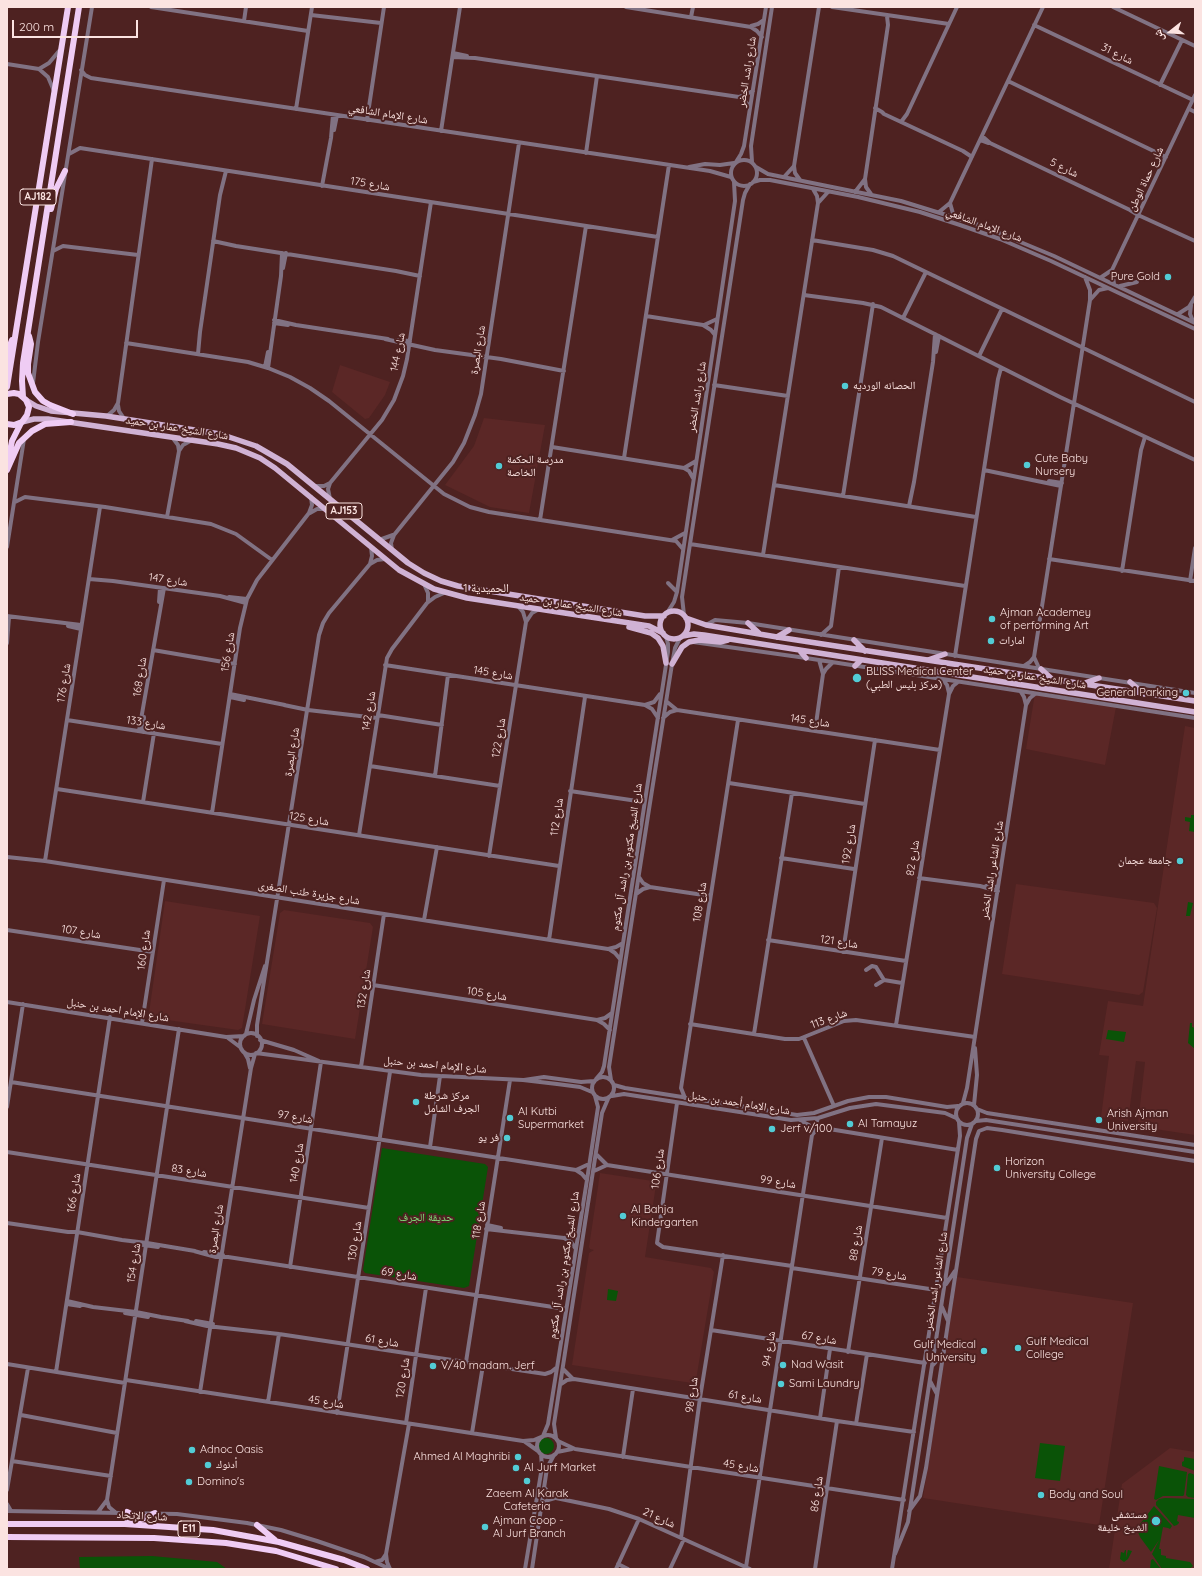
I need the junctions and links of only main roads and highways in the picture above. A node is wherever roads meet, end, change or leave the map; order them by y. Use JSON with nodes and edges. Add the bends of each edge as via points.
{"nodes":[{"id":1,"x":68,"y":7,"type":"edge"},
{"id":2,"x":79,"y":7,"type":"edge"},
{"id":3,"x":66,"y":171,"type":"road end"},
{"id":4,"x":46,"y":218,"type":"junction"},
{"id":5,"x":28,"y":334,"type":"junction"},
{"id":6,"x":16,"y":335,"type":"junction"},
{"id":7,"x":7,"y":363,"type":"edge"},
{"id":8,"x":7,"y":387,"type":"edge"},
{"id":9,"x":7,"y":394,"type":"edge"},
{"id":10,"x":25,"y":398,"type":"junction"},
{"id":11,"x":73,"y":414,"type":"junction"},
{"id":12,"x":21,"y":422,"type":"junction"},
{"id":13,"x":71,"y":422,"type":"junction"},
{"id":14,"x":7,"y":424,"type":"edge"},
{"id":15,"x":7,"y":466,"type":"edge"},
{"id":16,"x":7,"y":470,"type":"edge"},
{"id":17,"x":666,"y":614,"type":"junction"},
{"id":18,"x":685,"y":617,"type":"junction"},
{"id":19,"x":619,"y":623,"type":"junction"},
{"id":20,"x":748,"y":623,"type":"road end"},
{"id":21,"x":789,"y":630,"type":"road end"},
{"id":22,"x":664,"y":634,"type":"junction"},
{"id":23,"x":760,"y":634,"type":"junction"},
{"id":24,"x":681,"y":637,"type":"junction"},
{"id":25,"x":777,"y":637,"type":"junction"},
{"id":26,"x":730,"y":639,"type":"junction"},
{"id":27,"x":854,"y":640,"type":"road end"},
{"id":28,"x":800,"y":651,"type":"junction"},
{"id":29,"x":865,"y":651,"type":"junction"},
{"id":30,"x":944,"y":654,"type":"road end"},
{"id":31,"x":806,"y":658,"type":"road end"},
{"id":32,"x":861,"y":660,"type":"junction"},
{"id":33,"x":926,"y":660,"type":"junction"},
{"id":34,"x":855,"y":666,"type":"road end"},
{"id":35,"x":1040,"y":669,"type":"road end"},
{"id":36,"x":1099,"y":678,"type":"road end"},
{"id":37,"x":1053,"y":680,"type":"junction"},
{"id":38,"x":997,"y":681,"type":"junction"},
{"id":39,"x":1130,"y":682,"type":"road end"},
{"id":40,"x":1082,"y":684,"type":"junction"},
{"id":41,"x":999,"y":688,"type":"road end"},
{"id":42,"x":1144,"y":694,"type":"junction"},
{"id":43,"x":1195,"y":701,"type":"edge"},
{"id":44,"x":1195,"y":712,"type":"edge"},
{"id":45,"x":127,"y":1512,"type":"road end"},
{"id":46,"x":156,"y":1513,"type":"road end"},
{"id":47,"x":7,"y":1524,"type":"edge"},
{"id":48,"x":128,"y":1524,"type":"junction"},
{"id":49,"x":257,"y":1525,"type":"road end"},
{"id":50,"x":7,"y":1537,"type":"edge"},
{"id":51,"x":279,"y":1542,"type":"junction"},
{"id":52,"x":336,"y":1569,"type":"edge"},
{"id":53,"x":367,"y":1569,"type":"edge"}],
"edges":[{"from":1,"to":6,"type":"highway","number":"AJ182"},
{"from":2,"to":4,"type":"highway","number":"AJ182"},
{"from":3,"to":4,"type":"highway","via":[[56,189]]},
{"from":4,"to":5,"type":"highway","number":"AJ182"},
{"from":5,"to":10,"type":"highway","number":"AJ182","via":[[22,369]]},
{"from":5,"to":11,"type":"highway","via":[[31,344],[28,368],[37,395],[50,405]]},
{"from":6,"to":7,"type":"highway","via":[[10,344]]},
{"from":6,"to":8,"type":"highway","number":"AJ182"},
{"from":9,"to":10,"type":"highway","via":[[14,393]]},
{"from":10,"to":11,"type":"main road","name":"شارع الشيخ عمار بن حميد","number":"AJ153","via":[[46,410]]},
{"from":10,"to":12,"type":"highway","via":[[28,412]]},
{"from":11,"to":17,"type":"main road","name":"شارع الشيخ عمار بن حميد","number":"AJ153","via":[[106,416],[220,434],[263,449],[314,486],[392,551],[440,581],[645,616]]},
{"from":12,"to":13,"type":"main road","name":"شارع الشيخ عمار بن حميد","number":"AJ153","via":[[39,418]]},
{"from":12,"to":14,"type":"highway"},
{"from":12,"to":15,"type":"highway","via":[[12,441]]},
{"from":13,"to":16,"type":"highway","via":[[41,426],[26,436],[19,443]]},
{"from":13,"to":19,"type":"main road","name":"شارع الشيخ عمار بن حميد","number":"AJ153","via":[[172,436],[227,446],[252,454],[276,468],[399,570],[424,584],[444,593],[467,598]]},
{"from":17,"to":18,"type":"main road","via":[[676,611]]},
{"from":17,"to":22,"type":"main road","via":[[660,624]]},
{"from":18,"to":23,"type":"main road","name":"شارع الشيخ عمار بن حميد","via":[[706,625]]},
{"from":18,"to":24,"type":"main road","via":[[688,628]]},
{"from":19,"to":22,"type":"main road","name":"شارع الشيخ عمار بن حميد","number":"AJ153","via":[[649,626]]},
{"from":19,"to":26,"type":"main road","via":[[655,635],[663,646],[669,663],[689,642],[720,642]]},
{"from":20,"to":23,"type":"main road"},
{"from":21,"to":25,"type":"main road"},
{"from":22,"to":24,"type":"main road","via":[[672,639]]},
{"from":23,"to":25,"type":"main road","name":"شارع الشيخ عمار بن حميد"},
{"from":24,"to":26,"type":"main road","name":"شارع الشيخ عمار بن حميد","via":[[699,634]]},
{"from":25,"to":29,"type":"main road","name":"شارع الشيخ عمار بن حميد"},
{"from":26,"to":28,"type":"main road","name":"شارع الشيخ عمار بن حميد"},
{"from":27,"to":29,"type":"main road"},
{"from":28,"to":31,"type":"main road"},
{"from":28,"to":32,"type":"main road","name":"شارع الشيخ عمار بن حميد"},
{"from":29,"to":33,"type":"main road","name":"شارع الشيخ عمار بن حميد"},
{"from":30,"to":33,"type":"main road"},
{"from":32,"to":34,"type":"main road"},
{"from":32,"to":38,"type":"main road","name":"شارع الشيخ عمار بن حميد"},
{"from":33,"to":37,"type":"main road","name":"شارع الشيخ عمار بن حميد"},
{"from":35,"to":37,"type":"main road"},
{"from":36,"to":40,"type":"main road"},
{"from":37,"to":40,"type":"main road","name":"شارع الشيخ عمار بن حميد"},
{"from":38,"to":41,"type":"main road"},
{"from":38,"to":44,"type":"main road","name":"شارع الشيخ عمار بن حميد"},
{"from":39,"to":42,"type":"main road"},
{"from":40,"to":42,"type":"main road","name":"شارع الشيخ عمار بن حميد"},
{"from":42,"to":43,"type":"main road","name":"شارع الشيخ عمار بن حميد"},
{"from":45,"to":48,"type":"highway","via":[[133,1518]]},
{"from":46,"to":48,"type":"highway"},
{"from":47,"to":48,"type":"highway","name":"شارع الإتحاد","number":"E11"},
{"from":48,"to":51,"type":"highway","name":"شارع الإتحاد","number":"E11","via":[[213,1530]]},
{"from":49,"to":51,"type":"highway"},
{"from":50,"to":52,"type":"highway","name":"شارع الإتحاد","number":"E11","via":[[154,1538],[226,1543],[276,1551]]},
{"from":51,"to":53,"type":"highway","name":"شارع الإتحاد","number":"E11"}]}
